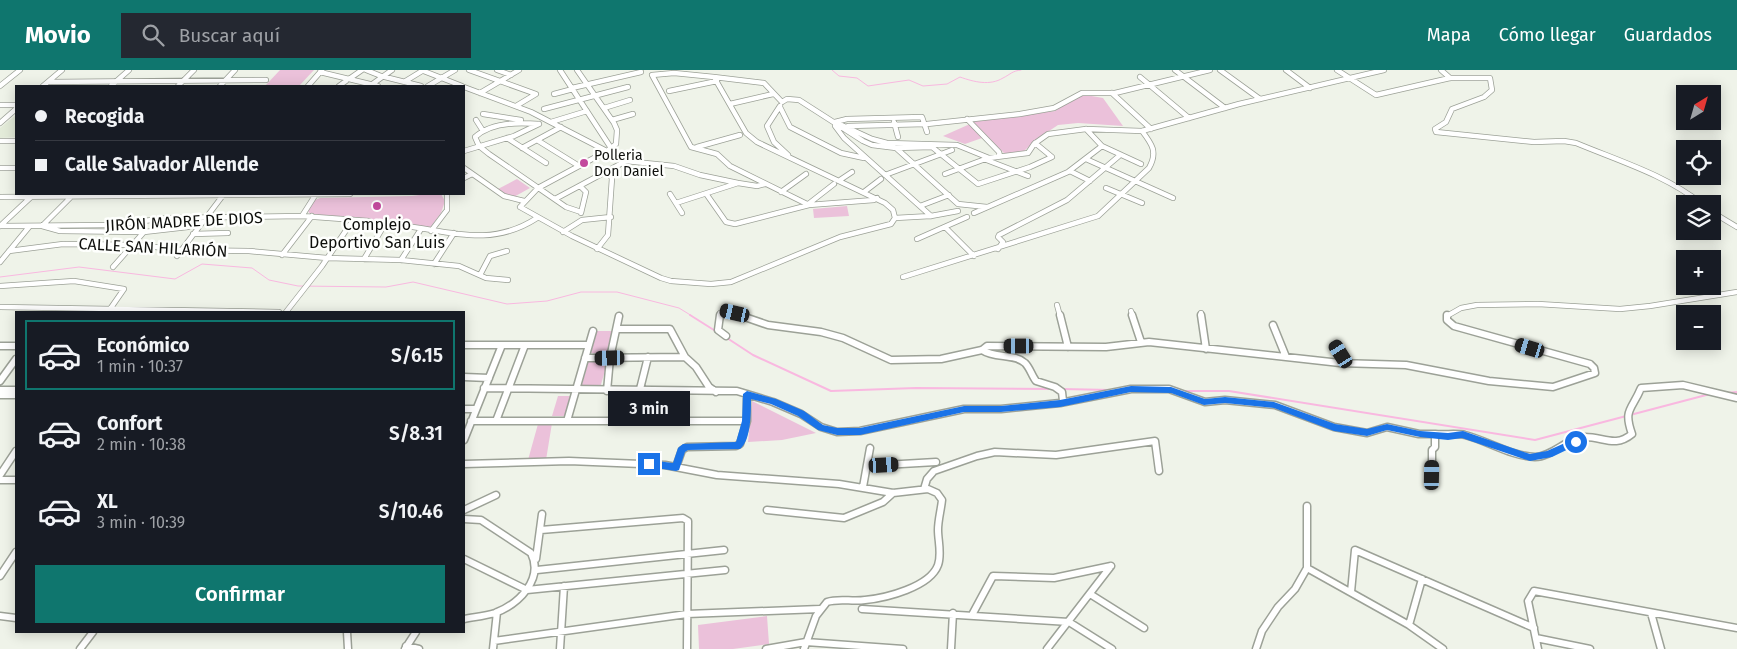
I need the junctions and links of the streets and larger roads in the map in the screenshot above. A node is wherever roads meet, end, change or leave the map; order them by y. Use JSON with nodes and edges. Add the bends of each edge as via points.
{"nodes":[{"id":1,"x":20,"y":70,"type":"edge"},
{"id":2,"x":62,"y":70,"type":"edge"},
{"id":3,"x":129,"y":70,"type":"edge"},
{"id":4,"x":194,"y":70,"type":"edge"},
{"id":5,"x":235,"y":70,"type":"edge"},
{"id":6,"x":336,"y":70,"type":"edge"},
{"id":7,"x":364,"y":70,"type":"edge"},
{"id":8,"x":392,"y":70,"type":"edge"},
{"id":9,"x":422,"y":70,"type":"edge"},
{"id":10,"x":455,"y":70,"type":"edge"},
{"id":11,"x":469,"y":70,"type":"edge"},
{"id":12,"x":497,"y":70,"type":"edge"},
{"id":13,"x":518,"y":70,"type":"edge"},
{"id":14,"x":560,"y":70,"type":"edge"},
{"id":15,"x":579,"y":70,"type":"edge"},
{"id":16,"x":1175,"y":70,"type":"edge"},
{"id":17,"x":1210,"y":70,"type":"edge"},
{"id":18,"x":1220,"y":70,"type":"edge"},
{"id":19,"x":1286,"y":70,"type":"edge"},
{"id":20,"x":1337,"y":70,"type":"edge"},
{"id":21,"x":1384,"y":70,"type":"edge"},
{"id":22,"x":1441,"y":70,"type":"edge"},
{"id":23,"x":641,"y":72,"type":"dead end"},
{"id":24,"x":324,"y":73,"type":"edge"},
{"id":25,"x":511,"y":75,"type":"junction"},
{"id":26,"x":381,"y":76,"type":"junction"},
{"id":27,"x":1183,"y":76,"type":"junction"},
{"id":28,"x":1140,"y":77,"type":"dead end"},
{"id":29,"x":441,"y":78,"type":"junction"},
{"id":30,"x":1450,"y":78,"type":"junction"},
{"id":31,"x":0,"y":79,"type":"edge"},
{"id":32,"x":716,"y":79,"type":"junction"},
{"id":33,"x":1349,"y":79,"type":"junction"},
{"id":34,"x":8,"y":80,"type":"junction"},
{"id":35,"x":226,"y":80,"type":"junction"},
{"id":36,"x":266,"y":80,"type":"dead end"},
{"id":37,"x":348,"y":80,"type":"junction"},
{"id":38,"x":501,"y":80,"type":"junction"},
{"id":39,"x":567,"y":80,"type":"junction"},
{"id":40,"x":117,"y":81,"type":"junction"},
{"id":41,"x":183,"y":81,"type":"junction"},
{"id":42,"x":49,"y":82,"type":"junction"},
{"id":43,"x":404,"y":82,"type":"junction"},
{"id":44,"x":587,"y":84,"type":"junction"},
{"id":45,"x":44,"y":85,"type":"edge"},
{"id":46,"x":113,"y":85,"type":"edge"},
{"id":47,"x":179,"y":85,"type":"edge"},
{"id":48,"x":221,"y":85,"type":"edge"},
{"id":49,"x":309,"y":85,"type":"edge"},
{"id":50,"x":340,"y":85,"type":"edge"},
{"id":51,"x":369,"y":85,"type":"edge"},
{"id":52,"x":417,"y":85,"type":"edge"},
{"id":53,"x":430,"y":85,"type":"edge"},
{"id":54,"x":458,"y":85,"type":"edge"},
{"id":55,"x":1148,"y":85,"type":"junction"},
{"id":56,"x":0,"y":86,"type":"edge"},
{"id":57,"x":628,"y":87,"type":"dead end"},
{"id":58,"x":465,"y":88,"type":"edge"},
{"id":59,"x":573,"y":88,"type":"junction"},
{"id":60,"x":1310,"y":88,"type":"junction"},
{"id":61,"x":669,"y":91,"type":"dead end"},
{"id":62,"x":480,"y":93,"type":"junction"},
{"id":63,"x":1112,"y":93,"type":"junction"},
{"id":64,"x":554,"y":94,"type":"dead end"},
{"id":65,"x":773,"y":94,"type":"junction"},
{"id":66,"x":596,"y":96,"type":"junction"},
{"id":67,"x":1260,"y":99,"type":"junction"},
{"id":68,"x":580,"y":100,"type":"junction"},
{"id":69,"x":630,"y":100,"type":"dead end"},
{"id":70,"x":782,"y":102,"type":"junction"},
{"id":71,"x":730,"y":104,"type":"junction"},
{"id":72,"x":0,"y":105,"type":"edge"},
{"id":73,"x":516,"y":106,"type":"junction"},
{"id":74,"x":15,"y":107,"type":"edge"},
{"id":75,"x":780,"y":107,"type":"junction"},
{"id":76,"x":15,"y":108,"type":"edge"},
{"id":77,"x":604,"y":108,"type":"junction"},
{"id":78,"x":1225,"y":108,"type":"junction"},
{"id":79,"x":544,"y":109,"type":"dead end"},
{"id":80,"x":587,"y":111,"type":"junction"},
{"id":81,"x":483,"y":114,"type":"dead end"},
{"id":82,"x":633,"y":114,"type":"dead end"},
{"id":83,"x":894,"y":117,"type":"junction"},
{"id":84,"x":1189,"y":118,"type":"junction"},
{"id":85,"x":967,"y":119,"type":"junction"},
{"id":86,"x":476,"y":120,"type":"dead end"},
{"id":87,"x":612,"y":120,"type":"junction"},
{"id":88,"x":549,"y":121,"type":"junction"},
{"id":89,"x":525,"y":122,"type":"junction"},
{"id":90,"x":836,"y":122,"type":"junction"},
{"id":91,"x":0,"y":123,"type":"edge"},
{"id":92,"x":539,"y":124,"type":"junction"},
{"id":93,"x":925,"y":124,"type":"junction"},
{"id":94,"x":895,"y":125,"type":"junction"},
{"id":95,"x":848,"y":126,"type":"junction"},
{"id":96,"x":561,"y":127,"type":"junction"},
{"id":97,"x":1151,"y":128,"type":"junction"},
{"id":98,"x":1086,"y":129,"type":"junction"},
{"id":99,"x":484,"y":131,"type":"junction"},
{"id":100,"x":1142,"y":131,"type":"junction"},
{"id":101,"x":926,"y":132,"type":"dead end"},
{"id":102,"x":740,"y":135,"type":"dead end"},
{"id":103,"x":898,"y":137,"type":"dead end"},
{"id":104,"x":507,"y":138,"type":"junction"},
{"id":105,"x":537,"y":140,"type":"junction"},
{"id":106,"x":0,"y":141,"type":"edge"},
{"id":107,"x":15,"y":141,"type":"edge"},
{"id":108,"x":1035,"y":143,"type":"junction"},
{"id":109,"x":479,"y":146,"type":"junction"},
{"id":110,"x":1102,"y":146,"type":"junction"},
{"id":111,"x":522,"y":148,"type":"junction"},
{"id":112,"x":693,"y":148,"type":"junction"},
{"id":113,"x":896,"y":148,"type":"junction"},
{"id":114,"x":609,"y":150,"type":"junction"},
{"id":115,"x":952,"y":150,"type":"dead end"},
{"id":116,"x":465,"y":151,"type":"edge"},
{"id":117,"x":940,"y":154,"type":"junction"},
{"id":118,"x":787,"y":156,"type":"junction"},
{"id":119,"x":1000,"y":156,"type":"junction"},
{"id":120,"x":1119,"y":156,"type":"junction"},
{"id":121,"x":866,"y":158,"type":"junction"},
{"id":122,"x":986,"y":159,"type":"junction"},
{"id":123,"x":1086,"y":159,"type":"junction"},
{"id":124,"x":626,"y":161,"type":"junction"},
{"id":125,"x":546,"y":163,"type":"dead end"},
{"id":126,"x":914,"y":164,"type":"junction"},
{"id":127,"x":1141,"y":164,"type":"dead end"},
{"id":128,"x":579,"y":166,"type":"junction"},
{"id":129,"x":1106,"y":167,"type":"junction"},
{"id":130,"x":0,"y":168,"type":"edge"},
{"id":131,"x":15,"y":168,"type":"edge"},
{"id":132,"x":465,"y":169,"type":"edge"},
{"id":133,"x":958,"y":169,"type":"junction"},
{"id":134,"x":1014,"y":171,"type":"junction"},
{"id":135,"x":1070,"y":171,"type":"junction"},
{"id":136,"x":606,"y":172,"type":"junction"},
{"id":137,"x":852,"y":172,"type":"dead end"},
{"id":138,"x":472,"y":174,"type":"junction"},
{"id":139,"x":806,"y":174,"type":"dead end"},
{"id":140,"x":945,"y":174,"type":"dead end"},
{"id":141,"x":1028,"y":176,"type":"dead end"},
{"id":142,"x":883,"y":177,"type":"junction"},
{"id":143,"x":465,"y":178,"type":"edge"},
{"id":144,"x":840,"y":180,"type":"junction"},
{"id":145,"x":1090,"y":181,"type":"junction"},
{"id":146,"x":1136,"y":181,"type":"junction"},
{"id":147,"x":738,"y":183,"type":"junction"},
{"id":148,"x":765,"y":184,"type":"junction"},
{"id":149,"x":834,"y":184,"type":"dead end"},
{"id":150,"x":580,"y":186,"type":"junction"},
{"id":151,"x":538,"y":188,"type":"junction"},
{"id":152,"x":1106,"y":188,"type":"dead end"},
{"id":153,"x":781,"y":192,"type":"junction"},
{"id":154,"x":864,"y":192,"type":"junction"},
{"id":155,"x":670,"y":194,"type":"dead end"},
{"id":156,"x":1120,"y":194,"type":"junction"},
{"id":157,"x":73,"y":195,"type":"edge"},
{"id":158,"x":222,"y":195,"type":"edge"},
{"id":159,"x":315,"y":195,"type":"edge"},
{"id":160,"x":448,"y":195,"type":"edge"},
{"id":161,"x":707,"y":195,"type":"junction"},
{"id":162,"x":1689,"y":195,"type":"edge"},
{"id":163,"x":949,"y":196,"type":"junction"},
{"id":164,"x":0,"y":197,"type":"edge"},
{"id":165,"x":31,"y":197,"type":"junction"},
{"id":166,"x":877,"y":198,"type":"junction"},
{"id":167,"x":1173,"y":198,"type":"dead end"},
{"id":168,"x":556,"y":199,"type":"junction"},
{"id":169,"x":524,"y":201,"type":"junction"},
{"id":170,"x":676,"y":203,"type":"junction"},
{"id":171,"x":1142,"y":203,"type":"dead end"},
{"id":172,"x":808,"y":205,"type":"junction"},
{"id":173,"x":920,"y":206,"type":"junction"},
{"id":174,"x":987,"y":207,"type":"junction"},
{"id":175,"x":958,"y":211,"type":"dead end"},
{"id":176,"x":581,"y":212,"type":"junction"},
{"id":177,"x":682,"y":212,"type":"dead end"},
{"id":178,"x":974,"y":213,"type":"dead end"},
{"id":179,"x":302,"y":216,"type":"junction"},
{"id":180,"x":312,"y":216,"type":"junction"},
{"id":181,"x":931,"y":216,"type":"junction"},
{"id":182,"x":611,"y":217,"type":"junction"},
{"id":183,"x":1721,"y":217,"type":"edge"},
{"id":184,"x":205,"y":218,"type":"junction"},
{"id":185,"x":537,"y":218,"type":"junction"},
{"id":186,"x":895,"y":218,"type":"junction"},
{"id":187,"x":967,"y":218,"type":"dead end"},
{"id":188,"x":353,"y":220,"type":"junction"},
{"id":189,"x":582,"y":220,"type":"junction"},
{"id":190,"x":368,"y":221,"type":"dead end"},
{"id":191,"x":0,"y":226,"type":"edge"},
{"id":192,"x":42,"y":226,"type":"junction"},
{"id":193,"x":1737,"y":226,"type":"edge"},
{"id":194,"x":29,"y":227,"type":"junction"},
{"id":195,"x":188,"y":227,"type":"dead end"},
{"id":196,"x":945,"y":227,"type":"junction"},
{"id":197,"x":421,"y":229,"type":"junction"},
{"id":198,"x":431,"y":231,"type":"junction"},
{"id":199,"x":144,"y":232,"type":"junction"},
{"id":200,"x":563,"y":232,"type":"junction"},
{"id":201,"x":228,"y":233,"type":"dead end"},
{"id":202,"x":454,"y":233,"type":"junction"},
{"id":203,"x":193,"y":234,"type":"junction"},
{"id":204,"x":917,"y":239,"type":"dead end"},
{"id":205,"x":132,"y":245,"type":"junction"},
{"id":206,"x":597,"y":249,"type":"junction"},
{"id":207,"x":998,"y":249,"type":"junction"},
{"id":208,"x":9,"y":250,"type":"junction"},
{"id":209,"x":181,"y":250,"type":"junction"},
{"id":210,"x":507,"y":251,"type":"dead end"},
{"id":211,"x":282,"y":255,"type":"junction"},
{"id":212,"x":177,"y":256,"type":"dead end"},
{"id":213,"x":974,"y":256,"type":"junction"},
{"id":214,"x":327,"y":258,"type":"junction"},
{"id":215,"x":364,"y":259,"type":"junction"},
{"id":216,"x":400,"y":260,"type":"junction"},
{"id":217,"x":0,"y":262,"type":"edge"},
{"id":218,"x":434,"y":264,"type":"junction"},
{"id":219,"x":113,"y":267,"type":"dead end"},
{"id":220,"x":480,"y":275,"type":"junction"},
{"id":221,"x":903,"y":277,"type":"dead end"},
{"id":222,"x":508,"y":280,"type":"dead end"},
{"id":223,"x":0,"y":286,"type":"edge"},
{"id":224,"x":1737,"y":292,"type":"edge"},
{"id":225,"x":1057,"y":306,"type":"dead end"},
{"id":226,"x":0,"y":307,"type":"edge"},
{"id":227,"x":55,"y":307,"type":"junction"},
{"id":228,"x":109,"y":310,"type":"edge"},
{"id":229,"x":1131,"y":310,"type":"dead end"},
{"id":230,"x":52,"y":311,"type":"edge"},
{"id":231,"x":171,"y":311,"type":"edge"},
{"id":232,"x":287,"y":311,"type":"edge"},
{"id":233,"x":1201,"y":313,"type":"dead end"},
{"id":234,"x":619,"y":316,"type":"dead end"},
{"id":235,"x":1273,"y":325,"type":"dead end"},
{"id":236,"x":617,"y":330,"type":"junction"},
{"id":237,"x":593,"y":331,"type":"dead end"},
{"id":238,"x":726,"y":336,"type":"dead end"},
{"id":239,"x":1140,"y":342,"type":"junction"},
{"id":240,"x":465,"y":345,"type":"edge"},
{"id":241,"x":502,"y":345,"type":"junction"},
{"id":242,"x":525,"y":345,"type":"junction"},
{"id":243,"x":588,"y":345,"type":"junction"},
{"id":244,"x":0,"y":346,"type":"edge"},
{"id":245,"x":15,"y":346,"type":"edge"},
{"id":246,"x":1336,"y":346,"type":"dead end"},
{"id":247,"x":1068,"y":347,"type":"junction"},
{"id":248,"x":1206,"y":349,"type":"junction"},
{"id":249,"x":982,"y":350,"type":"junction"},
{"id":250,"x":648,"y":357,"type":"junction"},
{"id":251,"x":684,"y":357,"type":"junction"},
{"id":252,"x":1286,"y":357,"type":"junction"},
{"id":253,"x":585,"y":358,"type":"junction"},
{"id":254,"x":610,"y":358,"type":"junction"},
{"id":255,"x":15,"y":360,"type":"edge"},
{"id":256,"x":1347,"y":363,"type":"junction"},
{"id":257,"x":465,"y":377,"type":"edge"},
{"id":258,"x":489,"y":378,"type":"junction"},
{"id":259,"x":0,"y":381,"type":"edge"},
{"id":260,"x":484,"y":388,"type":"junction"},
{"id":261,"x":508,"y":389,"type":"junction"},
{"id":262,"x":0,"y":390,"type":"edge"},
{"id":263,"x":15,"y":390,"type":"edge"},
{"id":264,"x":575,"y":390,"type":"junction"},
{"id":265,"x":607,"y":391,"type":"junction"},
{"id":266,"x":639,"y":391,"type":"junction"},
{"id":267,"x":716,"y":392,"type":"junction"},
{"id":268,"x":747,"y":394,"type":"junction"},
{"id":269,"x":0,"y":395,"type":"edge"},
{"id":270,"x":15,"y":395,"type":"edge"},
{"id":271,"x":1737,"y":398,"type":"edge"},
{"id":272,"x":1060,"y":403,"type":"junction"},
{"id":273,"x":465,"y":408,"type":"edge"},
{"id":274,"x":476,"y":408,"type":"junction"},
{"id":275,"x":632,"y":420,"type":"junction"},
{"id":276,"x":471,"y":421,"type":"junction"},
{"id":277,"x":496,"y":421,"type":"junction"},
{"id":278,"x":567,"y":421,"type":"junction"},
{"id":279,"x":747,"y":421,"type":"junction"},
{"id":280,"x":1435,"y":434,"type":"junction"},
{"id":281,"x":465,"y":437,"type":"edge"},
{"id":282,"x":870,"y":448,"type":"dead end"},
{"id":283,"x":15,"y":453,"type":"edge"},
{"id":284,"x":936,"y":462,"type":"dead end"},
{"id":285,"x":465,"y":464,"type":"edge"},
{"id":286,"x":867,"y":466,"type":"junction"},
{"id":287,"x":676,"y":467,"type":"junction"},
{"id":288,"x":1159,"y":471,"type":"dead end"},
{"id":289,"x":1432,"y":475,"type":"dead end"},
{"id":290,"x":0,"y":476,"type":"edge"},
{"id":291,"x":0,"y":480,"type":"edge"},
{"id":292,"x":15,"y":480,"type":"edge"},
{"id":293,"x":863,"y":487,"type":"junction"},
{"id":294,"x":924,"y":489,"type":"junction"},
{"id":295,"x":894,"y":493,"type":"junction"},
{"id":296,"x":496,"y":495,"type":"dead end"},
{"id":297,"x":1307,"y":506,"type":"dead end"},
{"id":298,"x":465,"y":510,"type":"edge"},
{"id":299,"x":766,"y":510,"type":"dead end"},
{"id":300,"x":542,"y":514,"type":"dead end"},
{"id":301,"x":465,"y":519,"type":"edge"},
{"id":302,"x":541,"y":530,"type":"junction"},
{"id":303,"x":724,"y":550,"type":"dead end"},
{"id":304,"x":15,"y":554,"type":"edge"},
{"id":305,"x":687,"y":554,"type":"junction"},
{"id":306,"x":465,"y":559,"type":"edge"},
{"id":307,"x":536,"y":559,"type":"junction"},
{"id":308,"x":1307,"y":568,"type":"junction"},
{"id":309,"x":536,"y":570,"type":"junction"},
{"id":310,"x":725,"y":570,"type":"dead end"},
{"id":311,"x":687,"y":574,"type":"junction"},
{"id":312,"x":0,"y":576,"type":"edge"},
{"id":313,"x":1422,"y":579,"type":"junction"},
{"id":314,"x":564,"y":586,"type":"junction"},
{"id":315,"x":527,"y":590,"type":"junction"},
{"id":316,"x":1351,"y":592,"type":"junction"},
{"id":317,"x":1090,"y":594,"type":"junction"},
{"id":318,"x":820,"y":609,"type":"junction"},
{"id":319,"x":862,"y":609,"type":"dead end"},
{"id":320,"x":497,"y":612,"type":"junction"},
{"id":321,"x":953,"y":613,"type":"junction"},
{"id":322,"x":1651,"y":613,"type":"junction"},
{"id":323,"x":687,"y":614,"type":"junction"},
{"id":324,"x":972,"y":614,"type":"junction"},
{"id":325,"x":0,"y":616,"type":"edge"},
{"id":326,"x":15,"y":618,"type":"edge"},
{"id":327,"x":465,"y":619,"type":"edge"},
{"id":328,"x":1069,"y":622,"type":"junction"},
{"id":329,"x":1409,"y":626,"type":"junction"},
{"id":330,"x":1144,"y":628,"type":"dead end"},
{"id":331,"x":1534,"y":628,"type":"junction"},
{"id":332,"x":1737,"y":628,"type":"edge"},
{"id":333,"x":561,"y":632,"type":"junction"},
{"id":334,"x":92,"y":633,"type":"edge"},
{"id":335,"x":347,"y":633,"type":"edge"},
{"id":336,"x":415,"y":633,"type":"edge"},
{"id":337,"x":1536,"y":638,"type":"junction"},
{"id":338,"x":494,"y":645,"type":"edge"},
{"id":339,"x":805,"y":646,"type":"edge"},
{"id":340,"x":405,"y":648,"type":"edge"},
{"id":341,"x":80,"y":649,"type":"edge"},
{"id":342,"x":348,"y":649,"type":"edge"},
{"id":343,"x":419,"y":649,"type":"edge"},
{"id":344,"x":560,"y":649,"type":"edge"},
{"id":345,"x":687,"y":649,"type":"edge"},
{"id":346,"x":766,"y":649,"type":"edge"},
{"id":347,"x":903,"y":649,"type":"edge"},
{"id":348,"x":951,"y":649,"type":"edge"},
{"id":349,"x":1048,"y":649,"type":"edge"},
{"id":350,"x":1112,"y":649,"type":"edge"},
{"id":351,"x":1256,"y":649,"type":"edge"},
{"id":352,"x":1443,"y":649,"type":"edge"},
{"id":353,"x":1538,"y":649,"type":"edge"},
{"id":354,"x":1590,"y":649,"type":"edge"},
{"id":355,"x":1661,"y":649,"type":"edge"}],
"edges":[{"from":1,"to":34,"type":"street"},
{"from":2,"to":42,"type":"street"},
{"from":3,"to":40,"type":"street"},
{"from":4,"to":41,"type":"street"},
{"from":5,"to":35,"type":"street"},
{"from":6,"to":24,"type":"street"},
{"from":7,"to":26,"type":"street"},
{"from":7,"to":37,"type":"street"},
{"from":8,"to":26,"type":"street"},
{"from":9,"to":29,"type":"street"},
{"from":9,"to":43,"type":"street"},
{"from":10,"to":29,"type":"street"},
{"from":11,"to":38,"type":"street"},
{"from":12,"to":25,"type":"street"},
{"from":13,"to":25,"type":"street"},
{"from":14,"to":39,"type":"street"},
{"from":15,"to":39,"type":"street"},
{"from":15,"to":44,"type":"street"},
{"from":16,"to":27,"type":"street"},
{"from":17,"to":27,"type":"street"},
{"from":18,"to":67,"type":"street"},
{"from":19,"to":60,"type":"street"},
{"from":20,"to":33,"type":"street"},
{"from":21,"to":33,"type":"street"},
{"from":22,"to":30,"type":"street"},
{"from":23,"to":44,"type":"street"},
{"from":24,"to":37,"type":"street"},
{"from":24,"to":49,"type":"street"},
{"from":25,"to":38,"type":"street"},
{"from":26,"to":43,"type":"street"},
{"from":26,"to":51,"type":"street"},
{"from":27,"to":55,"type":"street"},
{"from":27,"to":78,"type":"street"},
{"from":28,"to":55,"type":"street"},
{"from":29,"to":53,"type":"street"},
{"from":29,"to":54,"type":"street"},
{"from":30,"to":33,"type":"street","via":[[1380,96]]},
{"from":30,"to":162,"type":"street","via":[[1487,77],[1492,90],[1484,97],[1452,109],[1436,132],[1534,142],[1570,142],[1653,175]]},
{"from":31,"to":34,"type":"street"},
{"from":32,"to":61,"type":"street"},
{"from":32,"to":65,"type":"street","via":[[764,83]]},
{"from":32,"to":71,"type":"street"},
{"from":32,"to":112,"type":"street","via":[[686,73],[652,75]]},
{"from":33,"to":60,"type":"street"},
{"from":34,"to":56,"type":"street"},
{"from":35,"to":36,"type":"street"},
{"from":35,"to":41,"type":"street"},
{"from":35,"to":48,"type":"street"},
{"from":37,"to":50,"type":"street"},
{"from":37,"to":51,"type":"street"},
{"from":38,"to":62,"type":"street"},
{"from":38,"to":73,"type":"street","via":[[536,94]]},
{"from":39,"to":59,"type":"street"},
{"from":40,"to":41,"type":"street"},
{"from":40,"to":42,"type":"street"},
{"from":40,"to":46,"type":"street"},
{"from":41,"to":47,"type":"street"},
{"from":42,"to":45,"type":"street"},
{"from":43,"to":52,"type":"street"},
{"from":44,"to":59,"type":"street"},
{"from":44,"to":66,"type":"street"},
{"from":55,"to":63,"type":"street"},
{"from":55,"to":84,"type":"street"},
{"from":57,"to":66,"type":"street"},
{"from":58,"to":62,"type":"street"},
{"from":59,"to":64,"type":"street"},
{"from":59,"to":68,"type":"street"},
{"from":60,"to":67,"type":"street"},
{"from":62,"to":73,"type":"street"},
{"from":63,"to":85,"type":"street","via":[[1076,94],[1054,108]]},
{"from":63,"to":97,"type":"street"},
{"from":65,"to":70,"type":"street"},
{"from":65,"to":71,"type":"street"},
{"from":66,"to":68,"type":"street"},
{"from":66,"to":77,"type":"street"},
{"from":67,"to":78,"type":"street"},
{"from":68,"to":79,"type":"street"},
{"from":68,"to":80,"type":"street"},
{"from":69,"to":77,"type":"street"},
{"from":70,"to":75,"type":"street"},
{"from":70,"to":90,"type":"street","via":[[799,100]]},
{"from":71,"to":118,"type":"street","via":[[746,134]]},
{"from":72,"to":74,"type":"street"},
{"from":73,"to":88,"type":"street"},
{"from":75,"to":118,"type":"street","via":[[767,126],[774,142]]},
{"from":75,"to":121,"type":"street","via":[[795,130],[841,153]]},
{"from":76,"to":91,"type":"street"},
{"from":77,"to":87,"type":"street"},
{"from":78,"to":84,"type":"street"},
{"from":80,"to":88,"type":"street"},
{"from":80,"to":114,"type":"street"},
{"from":81,"to":89,"type":"street"},
{"from":82,"to":87,"type":"street"},
{"from":83,"to":90,"type":"street"},
{"from":83,"to":93,"type":"street","via":[[922,117]]},
{"from":83,"to":94,"type":"street"},
{"from":84,"to":97,"type":"street"},
{"from":85,"to":93,"type":"street"},
{"from":85,"to":119,"type":"street"},
{"from":86,"to":99,"type":"street"},
{"from":87,"to":114,"type":"street","via":[[617,136],[616,144]]},
{"from":88,"to":92,"type":"street"},
{"from":88,"to":96,"type":"street"},
{"from":89,"to":92,"type":"street"},
{"from":89,"to":99,"type":"street"},
{"from":90,"to":95,"type":"street"},
{"from":90,"to":113,"type":"street","via":[[872,144]]},
{"from":90,"to":121,"type":"street","via":[[835,126],[844,138]]},
{"from":92,"to":104,"type":"street"},
{"from":93,"to":94,"type":"street"},
{"from":93,"to":101,"type":"street"},
{"from":94,"to":95,"type":"street"},
{"from":94,"to":103,"type":"street"},
{"from":95,"to":122,"type":"street","via":[[875,141],[960,145]]},
{"from":96,"to":105,"type":"street"},
{"from":96,"to":114,"type":"street"},
{"from":97,"to":100,"type":"street"},
{"from":98,"to":100,"type":"street"},
{"from":98,"to":108,"type":"street","via":[[1048,134]]},
{"from":98,"to":110,"type":"street"},
{"from":99,"to":109,"type":"street","via":[[475,135]]},
{"from":100,"to":146,"type":"street","via":[[1155,147],[1155,159]]},
{"from":102,"to":112,"type":"street"},
{"from":104,"to":109,"type":"street"},
{"from":104,"to":111,"type":"street"},
{"from":105,"to":111,"type":"street"},
{"from":105,"to":128,"type":"street"},
{"from":106,"to":107,"type":"street"},
{"from":108,"to":119,"type":"street","via":[[1028,153]]},
{"from":108,"to":134,"type":"street","via":[[1052,157]]},
{"from":109,"to":116,"type":"street"},
{"from":109,"to":151,"type":"street"},
{"from":110,"to":120,"type":"street"},
{"from":110,"to":123,"type":"street"},
{"from":111,"to":125,"type":"street"},
{"from":112,"to":148,"type":"street","via":[[717,154],[730,166]]},
{"from":113,"to":117,"type":"street","via":[[932,147]]},
{"from":113,"to":126,"type":"street"},
{"from":114,"to":124,"type":"street"},
{"from":114,"to":128,"type":"street"},
{"from":115,"to":117,"type":"street"},
{"from":117,"to":126,"type":"street"},
{"from":117,"to":133,"type":"street"},
{"from":118,"to":144,"type":"street"},
{"from":119,"to":122,"type":"street"},
{"from":120,"to":127,"type":"street"},
{"from":120,"to":129,"type":"street"},
{"from":121,"to":142,"type":"street"},
{"from":122,"to":133,"type":"street"},
{"from":122,"to":134,"type":"street"},
{"from":123,"to":129,"type":"street"},
{"from":123,"to":135,"type":"street"},
{"from":124,"to":136,"type":"street"},
{"from":124,"to":147,"type":"street","via":[[674,166]]},
{"from":126,"to":142,"type":"street"},
{"from":126,"to":163,"type":"street"},
{"from":128,"to":151,"type":"street"},
{"from":129,"to":145,"type":"street"},
{"from":129,"to":146,"type":"street"},
{"from":130,"to":131,"type":"street"},
{"from":132,"to":138,"type":"street"},
{"from":133,"to":134,"type":"street","via":[[978,184]]},
{"from":133,"to":140,"type":"street"},
{"from":134,"to":141,"type":"street"},
{"from":135,"to":145,"type":"street"},
{"from":135,"to":174,"type":"street"},
{"from":136,"to":150,"type":"street"},
{"from":136,"to":182,"type":"street","via":[[612,178]]},
{"from":137,"to":144,"type":"street"},
{"from":138,"to":143,"type":"street"},
{"from":138,"to":169,"type":"street","via":[[504,196]]},
{"from":139,"to":153,"type":"street"},
{"from":142,"to":154,"type":"street"},
{"from":142,"to":173,"type":"street"},
{"from":144,"to":154,"type":"street"},
{"from":145,"to":207,"type":"street","via":[[1061,204],[999,235],[1003,242]]},
{"from":146,"to":156,"type":"street"},
{"from":146,"to":167,"type":"street"},
{"from":147,"to":148,"type":"street"},
{"from":147,"to":161,"type":"street"},
{"from":148,"to":153,"type":"street"},
{"from":149,"to":172,"type":"street"},
{"from":150,"to":168,"type":"street"},
{"from":150,"to":176,"type":"street","via":[[586,192]]},
{"from":151,"to":168,"type":"street"},
{"from":151,"to":169,"type":"street"},
{"from":152,"to":156,"type":"street"},
{"from":153,"to":172,"type":"street"},
{"from":154,"to":166,"type":"street"},
{"from":155,"to":170,"type":"street"},
{"from":156,"to":171,"type":"street"},
{"from":156,"to":207,"type":"street","via":[[1098,216]]},
{"from":157,"to":165,"type":"street"},
{"from":157,"to":192,"type":"street"},
{"from":158,"to":184,"type":"street"},
{"from":159,"to":179,"type":"street"},
{"from":160,"to":198,"type":"street","via":[[446,212]]},
{"from":161,"to":170,"type":"street"},
{"from":161,"to":172,"type":"street","via":[[726,222],[735,224]]},
{"from":163,"to":173,"type":"street"},
{"from":163,"to":174,"type":"street","via":[[962,205]]},
{"from":164,"to":165,"type":"street"},
{"from":165,"to":191,"type":"street"},
{"from":166,"to":172,"type":"street"},
{"from":166,"to":186,"type":"street","via":[[893,210]]},
{"from":168,"to":176,"type":"street"},
{"from":169,"to":185,"type":"street","via":[[520,207]]},
{"from":170,"to":177,"type":"street"},
{"from":173,"to":181,"type":"street"},
{"from":174,"to":178,"type":"street"},
{"from":175,"to":181,"type":"street"},
{"from":176,"to":189,"type":"street"},
{"from":179,"to":180,"type":"street","name":"JIRÓN MADRE DE DIOS"},
{"from":179,"to":184,"type":"street","name":"JIRÓN MADRE DE DIOS"},
{"from":180,"to":188,"type":"street","name":"JIRÓN MADRE DE DIOS"},
{"from":180,"to":211,"type":"street"},
{"from":181,"to":186,"type":"street"},
{"from":182,"to":189,"type":"street"},
{"from":182,"to":206,"type":"street","via":[[608,236]]},
{"from":183,"to":193,"type":"street"},
{"from":184,"to":192,"type":"street","name":"JIRÓN MADRE DE DIOS"},
{"from":184,"to":203,"type":"street"},
{"from":185,"to":200,"type":"street"},
{"from":185,"to":202,"type":"street","via":[[514,230],[481,235]]},
{"from":186,"to":206,"type":"street","via":[[891,224],[840,237],[722,284],[671,281]]},
{"from":187,"to":196,"type":"street"},
{"from":188,"to":190,"type":"street","name":"JIRÓN MADRE DE DIOS"},
{"from":188,"to":214,"type":"street"},
{"from":189,"to":200,"type":"street"},
{"from":191,"to":194,"type":"street","name":"JIRÓN MADRE DE DIOS"},
{"from":192,"to":194,"type":"street","name":"JIRÓN MADRE DE DIOS"},
{"from":192,"to":199,"type":"street","via":[[60,231]]},
{"from":194,"to":208,"type":"street"},
{"from":195,"to":199,"type":"street"},
{"from":196,"to":204,"type":"street"},
{"from":196,"to":213,"type":"street"},
{"from":197,"to":198,"type":"street"},
{"from":197,"to":215,"type":"street","via":[[385,224]]},
{"from":197,"to":216,"type":"street"},
{"from":198,"to":202,"type":"street"},
{"from":199,"to":205,"type":"street"},
{"from":200,"to":206,"type":"street"},
{"from":201,"to":203,"type":"street"},
{"from":202,"to":218,"type":"street"},
{"from":203,"to":209,"type":"street"},
{"from":205,"to":208,"type":"street","name":"CALLE SAN HILARIÓN","via":[[64,244]]},
{"from":205,"to":209,"type":"street","name":"CALLE SAN HILARIÓN"},
{"from":205,"to":219,"type":"street"},
{"from":207,"to":213,"type":"street"},
{"from":208,"to":217,"type":"street"},
{"from":209,"to":211,"type":"street","name":"CALLE SAN HILARIÓN"},
{"from":209,"to":212,"type":"street"},
{"from":210,"to":220,"type":"street","via":[[488,256]]},
{"from":211,"to":214,"type":"street","name":"CALLE SAN HILARIÓN"},
{"from":213,"to":221,"type":"street"},
{"from":214,"to":215,"type":"street","name":"CALLE SAN HILARIÓN"},
{"from":214,"to":232,"type":"street"},
{"from":215,"to":216,"type":"street","name":"CALLE SAN HILARIÓN"},
{"from":216,"to":218,"type":"street","name":"CALLE SAN HILARIÓN"},
{"from":218,"to":220,"type":"street","name":"CALLE SAN HILARIÓN","via":[[460,266]]},
{"from":220,"to":222,"type":"street","name":"CALLE SAN HILARIÓN"},
{"from":223,"to":228,"type":"street","via":[[74,281],[124,289]]},
{"from":224,"to":256,"type":"street","via":[[1619,310],[1522,303],[1470,305],[1448,315],[1447,320],[1454,326],[1590,364],[1594,368],[1593,375],[1553,387],[1489,381],[1406,365]]},
{"from":225,"to":247,"type":"street"},
{"from":226,"to":227,"type":"street"},
{"from":227,"to":228,"type":"street"},
{"from":227,"to":230,"type":"street"},
{"from":228,"to":231,"type":"street"},
{"from":229,"to":239,"type":"street"},
{"from":233,"to":248,"type":"street"},
{"from":234,"to":236,"type":"street"},
{"from":235,"to":252,"type":"street"},
{"from":236,"to":251,"type":"street","via":[[670,329]]},
{"from":236,"to":254,"type":"street"},
{"from":237,"to":243,"type":"street"},
{"from":238,"to":249,"type":"street","via":[[718,330],[720,313],[725,310],[768,325],[836,336],[890,360],[941,359]]},
{"from":239,"to":247,"type":"street","via":[[1120,346]]},
{"from":239,"to":248,"type":"street"},
{"from":240,"to":241,"type":"street"},
{"from":241,"to":242,"type":"street"},
{"from":241,"to":258,"type":"street"},
{"from":242,"to":243,"type":"street"},
{"from":242,"to":261,"type":"street"},
{"from":243,"to":253,"type":"street"},
{"from":244,"to":245,"type":"street"},
{"from":246,"to":256,"type":"street"},
{"from":247,"to":249,"type":"street","via":[[987,346]]},
{"from":248,"to":252,"type":"street"},
{"from":249,"to":272,"type":"street","via":[[1025,363],[1036,381],[1062,392],[1063,401]]},
{"from":250,"to":251,"type":"street"},
{"from":250,"to":254,"type":"street"},
{"from":250,"to":266,"type":"street"},
{"from":251,"to":267,"type":"street"},
{"from":252,"to":256,"type":"street"},
{"from":253,"to":254,"type":"street"},
{"from":253,"to":264,"type":"street"},
{"from":254,"to":265,"type":"street"},
{"from":255,"to":259,"type":"street"},
{"from":257,"to":258,"type":"street"},
{"from":258,"to":260,"type":"street"},
{"from":260,"to":261,"type":"street"},
{"from":260,"to":274,"type":"street"},
{"from":261,"to":264,"type":"street"},
{"from":261,"to":277,"type":"street"},
{"from":262,"to":263,"type":"street"},
{"from":264,"to":265,"type":"street"},
{"from":264,"to":278,"type":"street"},
{"from":265,"to":266,"type":"street"},
{"from":266,"to":267,"type":"street"},
{"from":266,"to":275,"type":"street"},
{"from":267,"to":268,"type":"street"},
{"from":268,"to":272,"type":"street","via":[[773,402],[837,432],[860,432],[964,409]]},
{"from":268,"to":279,"type":"street"},
{"from":269,"to":270,"type":"street"},
{"from":271,"to":280,"type":"street","via":[[1683,385],[1641,388],[1628,411],[1630,437],[1618,442],[1586,437],[1537,458],[1463,434]]},
{"from":272,"to":280,"type":"street","via":[[1131,389],[1169,389],[1204,402],[1225,400],[1274,405],[1342,429],[1367,432],[1387,427]]},
{"from":273,"to":274,"type":"street"},
{"from":274,"to":276,"type":"street"},
{"from":275,"to":278,"type":"street"},
{"from":275,"to":279,"type":"street"},
{"from":276,"to":277,"type":"street"},
{"from":276,"to":281,"type":"street"},
{"from":277,"to":278,"type":"street"},
{"from":279,"to":287,"type":"street","via":[[740,444],[686,447]]},
{"from":280,"to":289,"type":"street"},
{"from":282,"to":286,"type":"street"},
{"from":283,"to":290,"type":"street"},
{"from":284,"to":286,"type":"street"},
{"from":285,"to":287,"type":"street","via":[[569,461]]},
{"from":286,"to":293,"type":"street"},
{"from":287,"to":293,"type":"street","via":[[717,474]]},
{"from":288,"to":294,"type":"street","via":[[1155,441],[1056,455],[994,452],[934,471]]},
{"from":291,"to":292,"type":"street"},
{"from":293,"to":295,"type":"street"},
{"from":294,"to":295,"type":"street"},
{"from":294,"to":318,"type":"street","via":[[937,494],[942,500],[938,563],[933,574],[897,593],[860,601],[828,601]]},
{"from":295,"to":299,"type":"street","via":[[883,502],[844,518]]},
{"from":296,"to":298,"type":"street"},
{"from":297,"to":308,"type":"street"},
{"from":300,"to":302,"type":"street"},
{"from":301,"to":307,"type":"street","via":[[481,520]]},
{"from":302,"to":305,"type":"street","via":[[683,518],[688,521]]},
{"from":302,"to":307,"type":"street"},
{"from":303,"to":305,"type":"street"},
{"from":304,"to":312,"type":"street"},
{"from":305,"to":309,"type":"street"},
{"from":305,"to":311,"type":"street"},
{"from":306,"to":315,"type":"street"},
{"from":307,"to":309,"type":"street"},
{"from":308,"to":316,"type":"street"},
{"from":308,"to":351,"type":"street","via":[[1262,631]]},
{"from":309,"to":315,"type":"street"},
{"from":310,"to":311,"type":"street"},
{"from":311,"to":314,"type":"street"},
{"from":311,"to":323,"type":"street"},
{"from":313,"to":316,"type":"street","via":[[1355,550]]},
{"from":313,"to":329,"type":"street"},
{"from":313,"to":331,"type":"street"},
{"from":314,"to":315,"type":"street"},
{"from":314,"to":333,"type":"street"},
{"from":315,"to":320,"type":"street"},
{"from":316,"to":329,"type":"street"},
{"from":317,"to":324,"type":"street","via":[[1111,566],[1054,578],[993,576]]},
{"from":317,"to":328,"type":"street"},
{"from":317,"to":330,"type":"street"},
{"from":318,"to":323,"type":"street"},
{"from":318,"to":339,"type":"street"},
{"from":319,"to":321,"type":"street"},
{"from":320,"to":327,"type":"street"},
{"from":320,"to":338,"type":"street"},
{"from":321,"to":324,"type":"street"},
{"from":321,"to":348,"type":"street"},
{"from":322,"to":331,"type":"street","via":[[1534,591],[1528,601]]},
{"from":322,"to":332,"type":"street"},
{"from":322,"to":355,"type":"street"},
{"from":323,"to":333,"type":"street"},
{"from":323,"to":345,"type":"street"},
{"from":324,"to":328,"type":"street"},
{"from":325,"to":326,"type":"street"},
{"from":328,"to":349,"type":"street"},
{"from":328,"to":350,"type":"street"},
{"from":329,"to":352,"type":"street"},
{"from":331,"to":337,"type":"street"},
{"from":333,"to":338,"type":"street"},
{"from":333,"to":344,"type":"street"},
{"from":334,"to":341,"type":"street"},
{"from":335,"to":342,"type":"street"},
{"from":336,"to":340,"type":"street"},
{"from":337,"to":353,"type":"street"},
{"from":337,"to":354,"type":"street"},
{"from":339,"to":346,"type":"street"},
{"from":339,"to":347,"type":"street"},
{"from":340,"to":343,"type":"street"}]}
